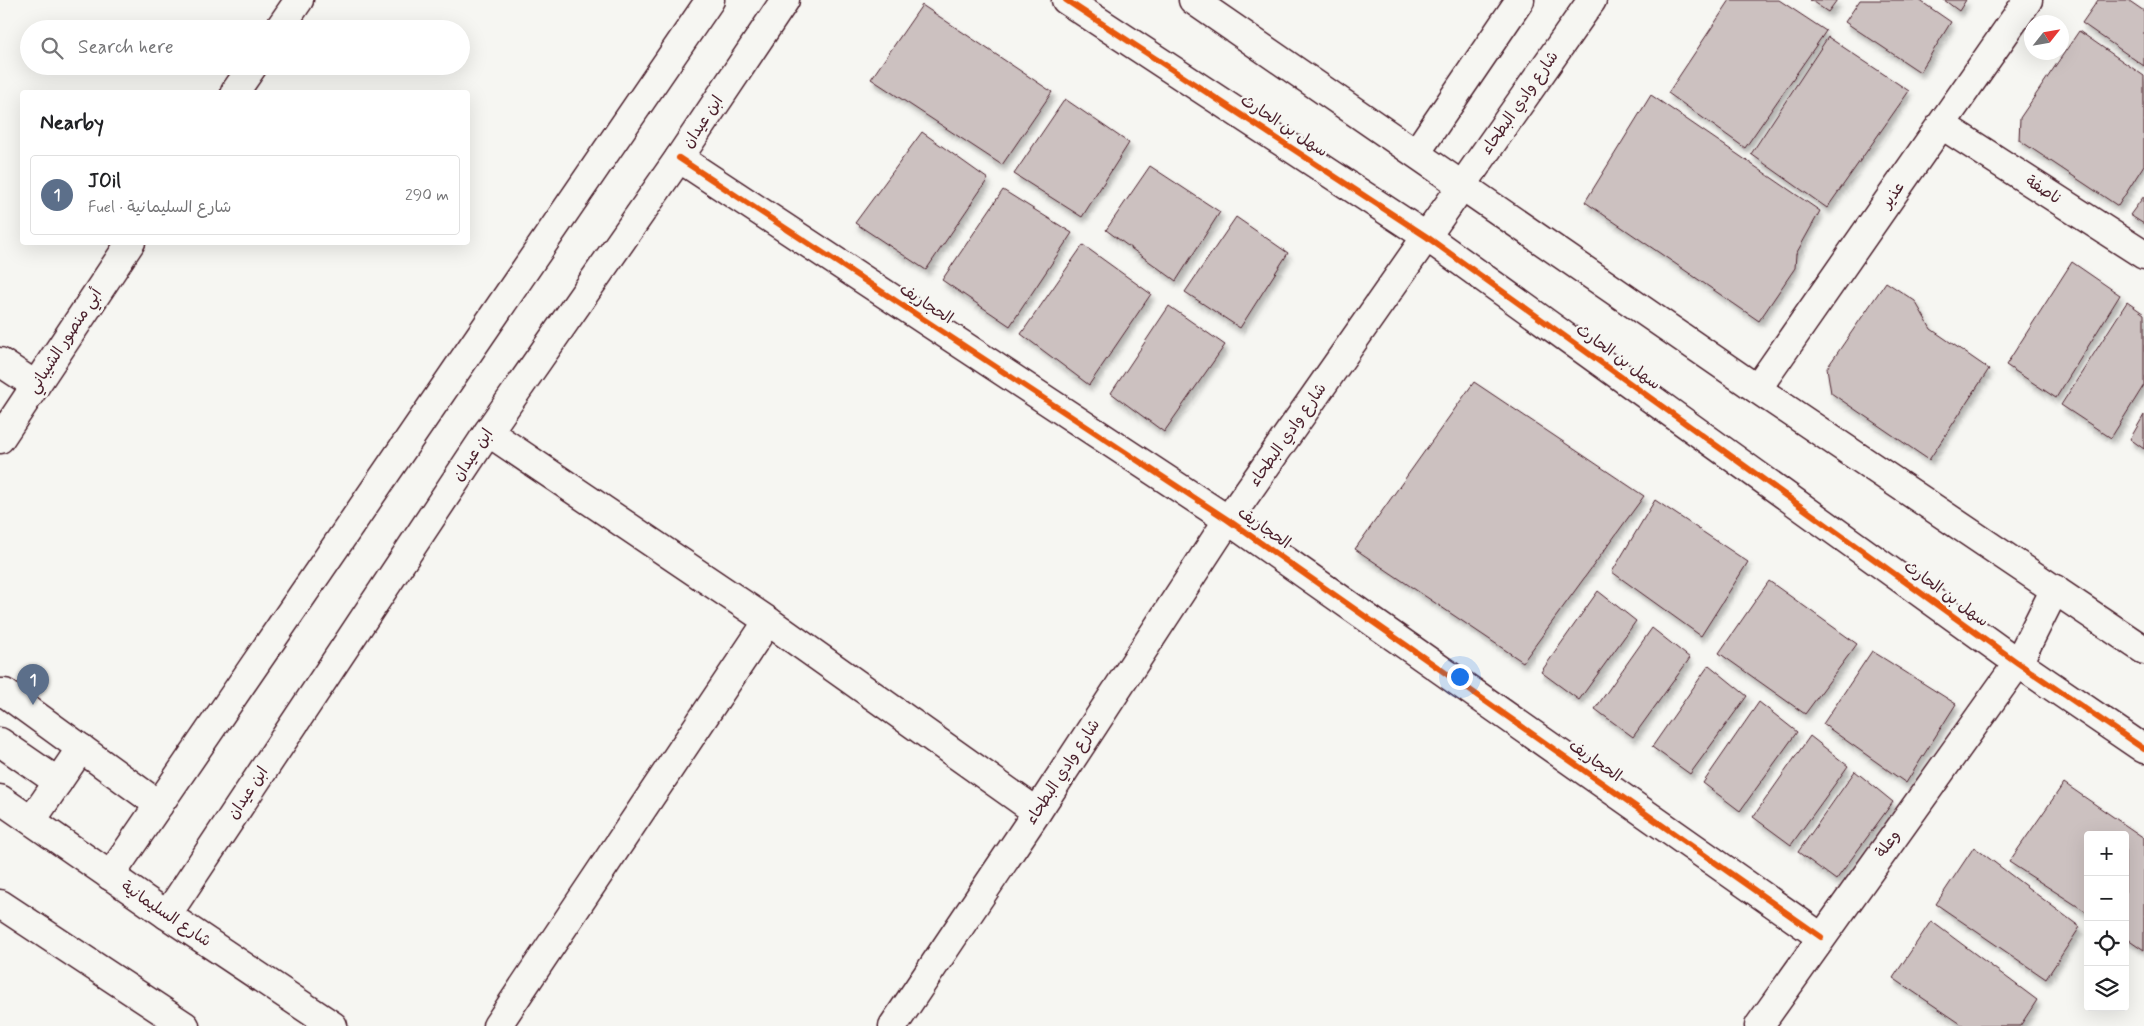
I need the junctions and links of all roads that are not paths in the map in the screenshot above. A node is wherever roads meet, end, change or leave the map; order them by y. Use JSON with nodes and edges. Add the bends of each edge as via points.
{"nodes":[{"id":1,"x":299,"y":0,"type":"edge"},
{"id":2,"x":785,"y":0,"type":"edge"},
{"id":3,"x":1066,"y":0,"type":"edge"},
{"id":4,"x":1193,"y":0,"type":"edge"},
{"id":5,"x":1520,"y":0,"type":"edge"},
{"id":6,"x":1592,"y":0,"type":"edge"},
{"id":7,"x":2028,"y":0,"type":"edge"},
{"id":8,"x":698,"y":4,"type":"edge"},
{"id":9,"x":285,"y":20,"type":"edge"},
{"id":10,"x":247,"y":75,"type":"edge"},
{"id":11,"x":236,"y":90,"type":"edge"},
{"id":12,"x":1942,"y":125,"type":"junction"},
{"id":13,"x":1416,"y":153,"type":"junction"},
{"id":14,"x":680,"y":158,"type":"junction"},
{"id":15,"x":1463,"y":185,"type":"junction"},
{"id":16,"x":1427,"y":237,"type":"junction"},
{"id":17,"x":129,"y":245,"type":"edge"},
{"id":18,"x":2144,"y":256,"type":"edge"},
{"id":19,"x":0,"y":362,"type":"edge"},
{"id":20,"x":35,"y":385,"type":"junction"},
{"id":21,"x":1757,"y":389,"type":"junction"},
{"id":22,"x":488,"y":432,"type":"junction"},
{"id":23,"x":0,"y":439,"type":"edge"},
{"id":24,"x":1228,"y":520,"type":"junction"},
{"id":25,"x":2055,"y":589,"type":"junction"},
{"id":26,"x":768,"y":621,"type":"junction"},
{"id":27,"x":2144,"y":650,"type":"edge"},
{"id":28,"x":2018,"y":663,"type":"junction"},
{"id":29,"x":0,"y":692,"type":"edge"},
{"id":30,"x":0,"y":742,"type":"edge"},
{"id":31,"x":81,"y":748,"type":"junction"},
{"id":32,"x":2144,"y":749,"type":"edge"},
{"id":33,"x":58,"y":782,"type":"junction"},
{"id":34,"x":0,"y":799,"type":"edge"},
{"id":35,"x":159,"y":805,"type":"junction"},
{"id":36,"x":1037,"y":812,"type":"junction"},
{"id":37,"x":32,"y":820,"type":"junction"},
{"id":38,"x":110,"y":876,"type":"junction"},
{"id":39,"x":0,"y":904,"type":"edge"},
{"id":40,"x":167,"y":915,"type":"junction"},
{"id":41,"x":1822,"y":937,"type":"junction"},
{"id":42,"x":185,"y":1026,"type":"edge"},
{"id":43,"x":333,"y":1026,"type":"edge"},
{"id":44,"x":497,"y":1026,"type":"edge"},
{"id":45,"x":893,"y":1026,"type":"edge"},
{"id":46,"x":1759,"y":1026,"type":"edge"}],
"edges":[{"from":1,"to":9,"type":"street"},
{"from":2,"to":14,"type":"street","name":"ابن عيدان"},
{"from":3,"to":16,"type":"street","name":"سهل بن الحارث"},
{"from":4,"to":13,"type":"street"},
{"from":5,"to":13,"type":"street"},
{"from":6,"to":15,"type":"street","name":"شارع وادي البطحاء"},
{"from":7,"to":12,"type":"street","name":"عذير"},
{"from":8,"to":35,"type":"street"},
{"from":10,"to":11,"type":"street"},
{"from":12,"to":18,"type":"street","name":"ناصفة"},
{"from":12,"to":21,"type":"street","name":"عذير"},
{"from":13,"to":15,"type":"street"},
{"from":14,"to":22,"type":"street","name":"ابن عيدان"},
{"from":14,"to":24,"type":"street","name":"الحجاريف"},
{"from":15,"to":16,"type":"street","name":"شارع وادي البطحاء"},
{"from":15,"to":21,"type":"street"},
{"from":16,"to":24,"type":"street","name":"شارع وادي البطحاء"},
{"from":16,"to":28,"type":"street","name":"سهل بن الحارث"},
{"from":17,"to":20,"type":"street","name":"أبي منصور الشيباني"},
{"from":19,"to":20,"type":"street"},
{"from":20,"to":23,"type":"street","name":"أبي منصور الشيباني"},
{"from":21,"to":25,"type":"street"},
{"from":22,"to":26,"type":"street"},
{"from":22,"to":40,"type":"street","name":"ابن عيدان"},
{"from":24,"to":36,"type":"street","name":"شارع وادي البطحاء"},
{"from":24,"to":41,"type":"street","name":"الحجاريف"},
{"from":25,"to":27,"type":"street"},
{"from":25,"to":28,"type":"street","name":"وعلة"},
{"from":26,"to":36,"type":"street"},
{"from":26,"to":44,"type":"street"},
{"from":28,"to":32,"type":"street","name":"سهل بن الحارث"},
{"from":28,"to":41,"type":"street","name":"وعلة"},
{"from":29,"to":31,"type":"street"},
{"from":30,"to":33,"type":"street"},
{"from":31,"to":33,"type":"street"},
{"from":31,"to":35,"type":"street"},
{"from":33,"to":37,"type":"street"},
{"from":34,"to":37,"type":"street","name":"شارع السليمانية"},
{"from":35,"to":38,"type":"street"},
{"from":36,"to":45,"type":"street","name":"شارع وادي البطحاء"},
{"from":37,"to":38,"type":"street","name":"شارع السليمانية"},
{"from":38,"to":40,"type":"street","name":"شارع السليمانية"},
{"from":39,"to":42,"type":"street"},
{"from":40,"to":43,"type":"street","name":"شارع السليمانية"},
{"from":41,"to":46,"type":"street","name":"وعلة"}]}
